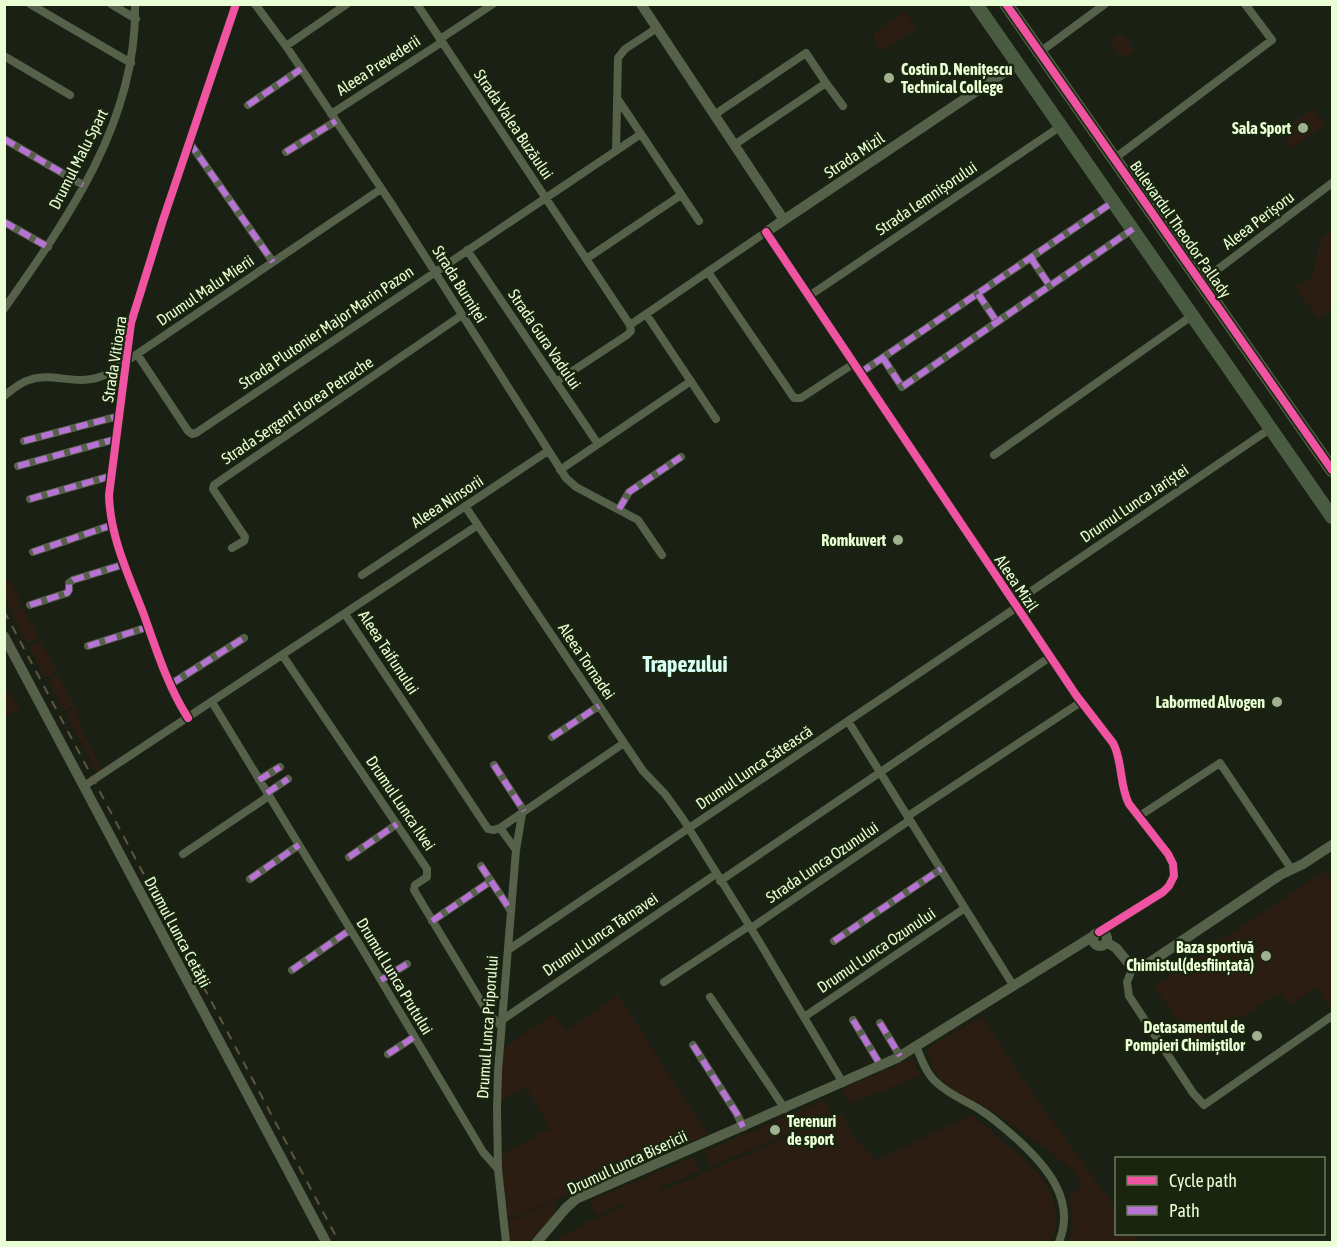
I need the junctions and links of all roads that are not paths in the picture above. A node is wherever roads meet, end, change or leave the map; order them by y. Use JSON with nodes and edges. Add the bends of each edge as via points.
{"nodes":[{"id":1,"x":30,"y":4,"type":"edge"},
{"id":2,"x":111,"y":4,"type":"edge"},
{"id":3,"x":236,"y":4,"type":"edge"},
{"id":4,"x":255,"y":4,"type":"edge"},
{"id":5,"x":347,"y":4,"type":"edge"},
{"id":6,"x":417,"y":4,"type":"edge"},
{"id":7,"x":493,"y":4,"type":"edge"},
{"id":8,"x":641,"y":4,"type":"edge"},
{"id":9,"x":976,"y":4,"type":"edge"},
{"id":10,"x":1105,"y":4,"type":"edge"},
{"id":11,"x":1245,"y":4,"type":"edge"},
{"id":12,"x":1008,"y":5,"type":"edge"},
{"id":13,"x":135,"y":6,"type":"edge"},
{"id":14,"x":136,"y":19,"type":"junction"},
{"id":15,"x":657,"y":28,"type":"junction"},
{"id":16,"x":441,"y":40,"type":"junction"},
{"id":17,"x":286,"y":46,"type":"junction"},
{"id":18,"x":1040,"y":52,"type":"junction"},
{"id":19,"x":4,"y":56,"type":"edge"},
{"id":20,"x":131,"y":63,"type":"junction"},
{"id":21,"x":1017,"y":64,"type":"junction"},
{"id":22,"x":301,"y":69,"type":"junction"},
{"id":23,"x":826,"y":82,"type":"junction"},
{"id":24,"x":70,"y":95,"type":"dead end"},
{"id":25,"x":617,"y":98,"type":"junction"},
{"id":26,"x":248,"y":105,"type":"dead end"},
{"id":27,"x":843,"y":106,"type":"dead end"},
{"id":28,"x":714,"y":115,"type":"junction"},
{"id":29,"x":334,"y":118,"type":"junction"},
{"id":30,"x":1060,"y":126,"type":"junction"},
{"id":31,"x":641,"y":134,"type":"junction"},
{"id":32,"x":4,"y":139,"type":"edge"},
{"id":33,"x":189,"y":142,"type":"junction"},
{"id":34,"x":734,"y":145,"type":"junction"},
{"id":35,"x":616,"y":151,"type":"junction"},
{"id":36,"x":286,"y":152,"type":"dead end"},
{"id":37,"x":1120,"y":154,"type":"junction"},
{"id":38,"x":1332,"y":183,"type":"edge"},
{"id":39,"x":83,"y":185,"type":"junction"},
{"id":40,"x":381,"y":189,"type":"junction"},
{"id":41,"x":681,"y":195,"type":"junction"},
{"id":42,"x":546,"y":198,"type":"junction"},
{"id":43,"x":1113,"y":202,"type":"junction"},
{"id":44,"x":784,"y":220,"type":"junction"},
{"id":45,"x":699,"y":221,"type":"dead end"},
{"id":46,"x":4,"y":222,"type":"edge"},
{"id":47,"x":1133,"y":229,"type":"junction"},
{"id":48,"x":766,"y":232,"type":"junction"},
{"id":49,"x":48,"y":247,"type":"junction"},
{"id":50,"x":467,"y":250,"type":"junction"},
{"id":51,"x":1031,"y":258,"type":"junction"},
{"id":52,"x":586,"y":259,"type":"junction"},
{"id":53,"x":273,"y":262,"type":"junction"},
{"id":54,"x":435,"y":272,"type":"junction"},
{"id":55,"x":708,"y":272,"type":"junction"},
{"id":56,"x":1201,"y":282,"type":"junction"},
{"id":57,"x":1050,"y":286,"type":"junction"},
{"id":58,"x":978,"y":294,"type":"junction"},
{"id":59,"x":809,"y":296,"type":"junction"},
{"id":60,"x":4,"y":309,"type":"edge"},
{"id":61,"x":646,"y":314,"type":"junction"},
{"id":62,"x":462,"y":315,"type":"junction"},
{"id":63,"x":1187,"y":319,"type":"junction"},
{"id":64,"x":997,"y":322,"type":"junction"},
{"id":65,"x":630,"y":325,"type":"junction"},
{"id":66,"x":138,"y":354,"type":"junction"},
{"id":67,"x":883,"y":358,"type":"junction"},
{"id":68,"x":126,"y":362,"type":"junction"},
{"id":69,"x":854,"y":364,"type":"junction"},
{"id":70,"x":860,"y":373,"type":"junction"},
{"id":71,"x":691,"y":381,"type":"junction"},
{"id":72,"x":556,"y":382,"type":"junction"},
{"id":73,"x":4,"y":396,"type":"edge"},
{"id":74,"x":119,"y":416,"type":"junction"},
{"id":75,"x":716,"y":419,"type":"dead end"},
{"id":76,"x":1271,"y":428,"type":"junction"},
{"id":77,"x":116,"y":439,"type":"junction"},
{"id":78,"x":24,"y":441,"type":"dead end"},
{"id":79,"x":598,"y":444,"type":"junction"},
{"id":80,"x":1318,"y":450,"type":"junction"},
{"id":81,"x":548,"y":451,"type":"junction"},
{"id":82,"x":994,"y":455,"type":"dead end"},
{"id":83,"x":681,"y":457,"type":"dead end"},
{"id":84,"x":1297,"y":465,"type":"junction"},
{"id":85,"x":18,"y":466,"type":"dead end"},
{"id":86,"x":560,"y":470,"type":"junction"},
{"id":87,"x":1332,"y":470,"type":"edge"},
{"id":88,"x":111,"y":476,"type":"junction"},
{"id":89,"x":30,"y":499,"type":"dead end"},
{"id":90,"x":465,"y":506,"type":"junction"},
{"id":91,"x":619,"y":509,"type":"junction"},
{"id":92,"x":1332,"y":517,"type":"edge"},
{"id":93,"x":112,"y":525,"type":"junction"},
{"id":94,"x":478,"y":525,"type":"junction"},
{"id":95,"x":232,"y":548,"type":"dead end"},
{"id":96,"x":33,"y":552,"type":"dead end"},
{"id":97,"x":662,"y":555,"type":"dead end"},
{"id":98,"x":125,"y":564,"type":"junction"},
{"id":99,"x":362,"y":574,"type":"dead end"},
{"id":100,"x":30,"y":605,"type":"dead end"},
{"id":101,"x":1016,"y":605,"type":"junction"},
{"id":102,"x":345,"y":614,"type":"junction"},
{"id":103,"x":148,"y":627,"type":"junction"},
{"id":104,"x":4,"y":636,"type":"edge"},
{"id":105,"x":244,"y":638,"type":"dead end"},
{"id":106,"x":88,"y":646,"type":"dead end"},
{"id":107,"x":283,"y":656,"type":"junction"},
{"id":108,"x":1050,"y":657,"type":"junction"},
{"id":109,"x":171,"y":684,"type":"junction"},
{"id":110,"x":212,"y":702,"type":"junction"},
{"id":111,"x":1081,"y":702,"type":"junction"},
{"id":112,"x":599,"y":706,"type":"junction"},
{"id":113,"x":188,"y":718,"type":"junction"},
{"id":114,"x":848,"y":721,"type":"junction"},
{"id":115,"x":552,"y":737,"type":"dead end"},
{"id":116,"x":624,"y":743,"type":"junction"},
{"id":117,"x":494,"y":765,"type":"dead end"},
{"id":118,"x":280,"y":766,"type":"dead end"},
{"id":119,"x":880,"y":772,"type":"junction"},
{"id":120,"x":259,"y":780,"type":"junction"},
{"id":121,"x":288,"y":780,"type":"dead end"},
{"id":122,"x":84,"y":786,"type":"junction"},
{"id":123,"x":268,"y":795,"type":"junction"},
{"id":124,"x":523,"y":812,"type":"junction"},
{"id":125,"x":1138,"y":817,"type":"junction"},
{"id":126,"x":909,"y":818,"type":"junction"},
{"id":127,"x":397,"y":824,"type":"junction"},
{"id":128,"x":500,"y":828,"type":"junction"},
{"id":129,"x":689,"y":829,"type":"junction"},
{"id":130,"x":1332,"y":845,"type":"edge"},
{"id":131,"x":299,"y":846,"type":"junction"},
{"id":132,"x":516,"y":850,"type":"junction"},
{"id":133,"x":183,"y":854,"type":"dead end"},
{"id":134,"x":348,"y":857,"type":"dead end"},
{"id":135,"x":481,"y":866,"type":"dead end"},
{"id":136,"x":941,"y":869,"type":"junction"},
{"id":137,"x":1292,"y":870,"type":"junction"},
{"id":138,"x":718,"y":878,"type":"junction"},
{"id":139,"x":250,"y":879,"type":"dead end"},
{"id":140,"x":491,"y":881,"type":"junction"},
{"id":141,"x":965,"y":908,"type":"junction"},
{"id":142,"x":511,"y":911,"type":"junction"},
{"id":143,"x":432,"y":921,"type":"junction"},
{"id":144,"x":750,"y":927,"type":"junction"},
{"id":145,"x":350,"y":930,"type":"junction"},
{"id":146,"x":1099,"y":939,"type":"junction"},
{"id":147,"x":834,"y":941,"type":"dead end"},
{"id":148,"x":508,"y":950,"type":"junction"},
{"id":149,"x":407,"y":964,"type":"dead end"},
{"id":150,"x":1133,"y":967,"type":"junction"},
{"id":151,"x":292,"y":970,"type":"dead end"},
{"id":152,"x":381,"y":980,"type":"junction"},
{"id":153,"x":664,"y":982,"type":"dead end"},
{"id":154,"x":1013,"y":985,"type":"junction"},
{"id":155,"x":710,"y":997,"type":"dead end"},
{"id":156,"x":1332,"y":1016,"type":"edge"},
{"id":157,"x":804,"y":1017,"type":"junction"},
{"id":158,"x":853,"y":1020,"type":"dead end"},
{"id":159,"x":502,"y":1023,"type":"junction"},
{"id":160,"x":880,"y":1023,"type":"dead end"},
{"id":161,"x":414,"y":1036,"type":"junction"},
{"id":162,"x":693,"y":1045,"type":"dead end"},
{"id":163,"x":916,"y":1046,"type":"junction"},
{"id":164,"x":388,"y":1054,"type":"dead end"},
{"id":165,"x":900,"y":1056,"type":"junction"},
{"id":166,"x":881,"y":1066,"type":"junction"},
{"id":167,"x":843,"y":1083,"type":"junction"},
{"id":168,"x":785,"y":1109,"type":"junction"},
{"id":169,"x":743,"y":1127,"type":"junction"},
{"id":170,"x":498,"y":1169,"type":"junction"},
{"id":171,"x":326,"y":1242,"type":"edge"},
{"id":172,"x":506,"y":1242,"type":"edge"},
{"id":173,"x":537,"y":1242,"type":"edge"},
{"id":174,"x":1059,"y":1242,"type":"edge"}],
"edges":[{"from":1,"to":20,"type":"street"},
{"from":2,"to":14,"type":"street"},
{"from":3,"to":33,"type":"street","name":"Strada Vitioara"},
{"from":4,"to":17,"type":"street","name":"Strada Burniței"},
{"from":5,"to":17,"type":"street"},
{"from":6,"to":16,"type":"street","name":"Strada Valea Buzăului"},
{"from":7,"to":16,"type":"street","name":"Aleea Prevederii"},
{"from":8,"to":15,"type":"street"},
{"from":9,"to":21,"type":"main road"},
{"from":10,"to":18,"type":"street"},
{"from":11,"to":37,"type":"street","name":"Bulevardul Theodor Pallady","via":[[1272,40]]},
{"from":12,"to":18,"type":"main road","name":"Bulevardul Theodor Pallady"},
{"from":13,"to":14,"type":"street","name":"Drumul Malu Spart"},
{"from":14,"to":20,"type":"street","name":"Drumul Malu Spart"},
{"from":15,"to":25,"type":"street","via":[[618,58]]},
{"from":15,"to":28,"type":"street"},
{"from":16,"to":29,"type":"street","name":"Aleea Prevederii"},
{"from":16,"to":42,"type":"street","name":"Strada Valea Buzăului"},
{"from":17,"to":22,"type":"street","name":"Strada Burniței"},
{"from":18,"to":21,"type":"main road"},
{"from":18,"to":37,"type":"main road","name":"Bulevardul Theodor Pallady"},
{"from":19,"to":24,"type":"street"},
{"from":20,"to":39,"type":"street","name":"Drumul Malu Spart","via":[[113,126]]},
{"from":21,"to":30,"type":"main road"},
{"from":21,"to":44,"type":"street","name":"Strada Mizil"},
{"from":22,"to":26,"type":"street"},
{"from":22,"to":29,"type":"street","name":"Strada Burniței"},
{"from":23,"to":27,"type":"street"},
{"from":23,"to":28,"type":"street","via":[[806,53]]},
{"from":23,"to":34,"type":"street"},
{"from":25,"to":31,"type":"street"},
{"from":25,"to":35,"type":"street"},
{"from":28,"to":34,"type":"street"},
{"from":29,"to":36,"type":"street","name":"Aleea Prevederii"},
{"from":29,"to":40,"type":"street","name":"Strada Burniței"},
{"from":30,"to":43,"type":"main road"},
{"from":30,"to":59,"type":"street","name":"Strada Lemnișorului"},
{"from":31,"to":35,"type":"street","name":"Strada Plutonier Major Marin Pazon"},
{"from":31,"to":41,"type":"street"},
{"from":32,"to":39,"type":"street"},
{"from":33,"to":53,"type":"street"},
{"from":33,"to":68,"type":"street","name":"Strada Vitioara","via":[[133,315]]},
{"from":34,"to":44,"type":"street"},
{"from":35,"to":42,"type":"street","name":"Strada Plutonier Major Marin Pazon"},
{"from":37,"to":56,"type":"main road","name":"Bulevardul Theodor Pallady"},
{"from":38,"to":56,"type":"street","name":"Aleea Perișoru"},
{"from":39,"to":49,"type":"street","name":"Drumul Malu Spart"},
{"from":40,"to":53,"type":"street","name":"Drumul Malu Mierii"},
{"from":40,"to":54,"type":"street","name":"Strada Burniței"},
{"from":41,"to":45,"type":"street"},
{"from":41,"to":52,"type":"street"},
{"from":42,"to":50,"type":"street","name":"Strada Plutonier Major Marin Pazon"},
{"from":42,"to":52,"type":"street","name":"Strada Valea Buzăului"},
{"from":43,"to":47,"type":"main road"},
{"from":43,"to":51,"type":"street"},
{"from":44,"to":48,"type":"street","name":"Strada Mizil"},
{"from":46,"to":49,"type":"street"},
{"from":47,"to":57,"type":"street"},
{"from":47,"to":63,"type":"main road"},
{"from":48,"to":55,"type":"street","name":"Strada Mizil"},
{"from":48,"to":59,"type":"street","name":"Aleea Mizil"},
{"from":49,"to":60,"type":"street","name":"Drumul Malu Spart"},
{"from":50,"to":54,"type":"street","name":"Strada Plutonier Major Marin Pazon"},
{"from":50,"to":72,"type":"street","name":"Strada Gura Vadului"},
{"from":51,"to":57,"type":"street"},
{"from":51,"to":58,"type":"street"},
{"from":52,"to":65,"type":"street","name":"Strada Valea Buzăului"},
{"from":53,"to":66,"type":"street","name":"Drumul Malu Mierii"},
{"from":54,"to":62,"type":"street","name":"Strada Burniței"},
{"from":54,"to":66,"type":"street","name":"Strada Plutonier Major Marin Pazon","via":[[196,433],[188,431]]},
{"from":55,"to":61,"type":"street","name":"Strada Mizil"},
{"from":55,"to":69,"type":"street","via":[[794,398],[801,398]]},
{"from":56,"to":80,"type":"main road","name":"Bulevardul Theodor Pallady"},
{"from":57,"to":64,"type":"street"},
{"from":58,"to":64,"type":"street"},
{"from":58,"to":67,"type":"street"},
{"from":59,"to":69,"type":"street","name":"Aleea Mizil"},
{"from":61,"to":65,"type":"street","name":"Strada Mizil"},
{"from":61,"to":71,"type":"street"},
{"from":62,"to":81,"type":"street","name":"Strada Burniței"},
{"from":62,"to":95,"type":"street","name":"Strada Sergent Florea Petrache","via":[[214,485],[245,537]]},
{"from":63,"to":76,"type":"main road"},
{"from":63,"to":82,"type":"street"},
{"from":64,"to":67,"type":"street","via":[[902,387]]},
{"from":65,"to":72,"type":"street","name":"Strada Mizil","via":[[627,335]]},
{"from":66,"to":68,"type":"street","name":"Drumul Malu Mierii"},
{"from":67,"to":70,"type":"street"},
{"from":68,"to":73,"type":"street","name":"Drumul Malu Mierii","via":[[89,381],[31,379]]},
{"from":68,"to":74,"type":"street","name":"Strada Vitioara"},
{"from":69,"to":70,"type":"street","name":"Aleea Mizil"},
{"from":70,"to":101,"type":"street","name":"Aleea Mizil"},
{"from":71,"to":75,"type":"street"},
{"from":71,"to":79,"type":"street"},
{"from":72,"to":79,"type":"street","name":"Strada Gura Vadului"},
{"from":74,"to":77,"type":"street","name":"Strada Vitioara"},
{"from":74,"to":78,"type":"street","name":"Strada Vitioara"},
{"from":76,"to":84,"type":"main road"},
{"from":76,"to":101,"type":"street","name":"Drumul Lunca Jariștei"},
{"from":77,"to":85,"type":"street"},
{"from":77,"to":88,"type":"street","name":"Strada Vitioara"},
{"from":79,"to":86,"type":"street"},
{"from":80,"to":84,"type":"main road"},
{"from":80,"to":87,"type":"main road","name":"Bulevardul Theodor Pallady"},
{"from":81,"to":86,"type":"street","name":"Strada Burniței"},
{"from":81,"to":90,"type":"street","name":"Aleea Ninsorii"},
{"from":83,"to":91,"type":"street","via":[[629,492]]},
{"from":84,"to":92,"type":"main road"},
{"from":86,"to":91,"type":"street","name":"Strada Burniței","via":[[576,487]]},
{"from":88,"to":89,"type":"street"},
{"from":88,"to":93,"type":"street","name":"Strada Vitioara"},
{"from":90,"to":94,"type":"street","name":"Aleea Tornadei"},
{"from":90,"to":99,"type":"street","name":"Aleea Ninsorii"},
{"from":91,"to":97,"type":"street","name":"Strada Burniței","via":[[641,523]]},
{"from":93,"to":96,"type":"street"},
{"from":93,"to":98,"type":"street","name":"Strada Vitioara"},
{"from":94,"to":102,"type":"street","name":"Aleea Taifunului"},
{"from":94,"to":112,"type":"street","name":"Aleea Tornadei"},
{"from":98,"to":100,"type":"street","via":[[73,580],[67,593]]},
{"from":98,"to":103,"type":"street","name":"Strada Vitioara"},
{"from":101,"to":108,"type":"street","name":"Aleea Mizil"},
{"from":101,"to":114,"type":"street","name":"Drumul Lunca Sătească"},
{"from":102,"to":107,"type":"street"},
{"from":102,"to":128,"type":"street","name":"Aleea Taifunului","via":[[488,829]]},
{"from":103,"to":106,"type":"street"},
{"from":103,"to":109,"type":"street","name":"Strada Vitioara"},
{"from":104,"to":122,"type":"street","name":"Drumul Lunca Cetății"},
{"from":105,"to":109,"type":"street"},
{"from":107,"to":110,"type":"street"},
{"from":107,"to":127,"type":"street","name":"Drumul Lunca Ilvei"},
{"from":108,"to":111,"type":"street","name":"Aleea Mizil"},
{"from":108,"to":119,"type":"street"},
{"from":109,"to":113,"type":"street","name":"Strada Vitioara"},
{"from":110,"to":113,"type":"street"},
{"from":110,"to":120,"type":"street","name":"Drumul Lunca Prutului"},
{"from":111,"to":125,"type":"street","name":"Aleea Mizil","via":[[1115,746],[1124,794]]},
{"from":111,"to":126,"type":"street","name":"Strada Lunca Ozunului"},
{"from":112,"to":115,"type":"street"},
{"from":112,"to":116,"type":"street","name":"Aleea Tornadei"},
{"from":113,"to":122,"type":"street"},
{"from":114,"to":119,"type":"street"},
{"from":114,"to":129,"type":"street","name":"Drumul Lunca Sătească"},
{"from":116,"to":124,"type":"street"},
{"from":116,"to":129,"type":"street","name":"Aleea Tornadei"},
{"from":117,"to":124,"type":"street"},
{"from":118,"to":120,"type":"street"},
{"from":119,"to":126,"type":"street"},
{"from":119,"to":138,"type":"street"},
{"from":120,"to":123,"type":"street","name":"Drumul Lunca Prutului"},
{"from":121,"to":123,"type":"street"},
{"from":122,"to":171,"type":"street","name":"Drumul Lunca Cetății"},
{"from":123,"to":131,"type":"street","name":"Drumul Lunca Prutului"},
{"from":123,"to":133,"type":"street"},
{"from":124,"to":128,"type":"street"},
{"from":124,"to":132,"type":"street","name":"Drumul Lunca Priporului"},
{"from":125,"to":137,"type":"street","via":[[1220,763]]},
{"from":125,"to":146,"type":"street","name":"Aleea Mizil","via":[[1171,859],[1172,882]]},
{"from":126,"to":136,"type":"street"},
{"from":126,"to":144,"type":"street","name":"Strada Lunca Ozunului"},
{"from":127,"to":134,"type":"street"},
{"from":127,"to":143,"type":"street","name":"Drumul Lunca Ilvei","via":[[427,869],[427,877],[413,888]]},
{"from":128,"to":132,"type":"street","name":"Aleea Taifunului"},
{"from":129,"to":138,"type":"street"},
{"from":129,"to":148,"type":"street","name":"Drumul Lunca Sătească"},
{"from":130,"to":137,"type":"street"},
{"from":131,"to":139,"type":"street"},
{"from":131,"to":145,"type":"street","name":"Drumul Lunca Prutului"},
{"from":132,"to":142,"type":"street","name":"Drumul Lunca Priporului"},
{"from":135,"to":140,"type":"street"},
{"from":136,"to":141,"type":"street"},
{"from":136,"to":147,"type":"street","name":"Drumul Lunca Ozunului"},
{"from":137,"to":150,"type":"street","via":[[1148,964]]},
{"from":138,"to":144,"type":"street"},
{"from":138,"to":159,"type":"street","name":"Drumul Lunca Târnavei"},
{"from":140,"to":142,"type":"street"},
{"from":140,"to":143,"type":"street"},
{"from":141,"to":154,"type":"street"},
{"from":141,"to":157,"type":"street","name":"Drumul Lunca Ozunului"},
{"from":142,"to":148,"type":"street","name":"Drumul Lunca Priporului"},
{"from":143,"to":159,"type":"street","name":"Drumul Lunca Ilvei","via":[[488,1013]]},
{"from":144,"to":153,"type":"street","name":"Strada Lunca Ozunului"},
{"from":144,"to":157,"type":"street"},
{"from":145,"to":151,"type":"street"},
{"from":145,"to":152,"type":"street","name":"Drumul Lunca Prutului"},
{"from":146,"to":150,"type":"street","via":[[1116,948]]},
{"from":146,"to":154,"type":"street","via":[[1062,955]]},
{"from":148,"to":159,"type":"street","name":"Drumul Lunca Priporului"},
{"from":149,"to":152,"type":"street"},
{"from":150,"to":156,"type":"street","via":[[1127,982],[1129,996],[1203,1105]]},
{"from":152,"to":161,"type":"street","name":"Drumul Lunca Prutului"},
{"from":154,"to":163,"type":"street","name":"Drumul Lunca Bisericii"},
{"from":155,"to":168,"type":"street"},
{"from":157,"to":167,"type":"street"},
{"from":158,"to":166,"type":"street"},
{"from":159,"to":170,"type":"street","name":"Drumul Lunca Priporului"},
{"from":160,"to":165,"type":"street"},
{"from":161,"to":164,"type":"street"},
{"from":161,"to":170,"type":"street","name":"Drumul Lunca Prutului","via":[[483,1152]]},
{"from":162,"to":169,"type":"street"},
{"from":163,"to":165,"type":"street","name":"Drumul Lunca Bisericii"},
{"from":163,"to":174,"type":"street","via":[[936,1082],[993,1118],[1050,1174],[1064,1209]]},
{"from":165,"to":166,"type":"street","name":"Drumul Lunca Bisericii"},
{"from":166,"to":167,"type":"street","name":"Drumul Lunca Bisericii"},
{"from":167,"to":168,"type":"street","name":"Drumul Lunca Bisericii"},
{"from":168,"to":169,"type":"street","name":"Drumul Lunca Bisericii"},
{"from":169,"to":173,"type":"street","name":"Drumul Lunca Bisericii","via":[[576,1199]]},
{"from":170,"to":172,"type":"street","name":"Drumul Lunca Priporului"}]}
